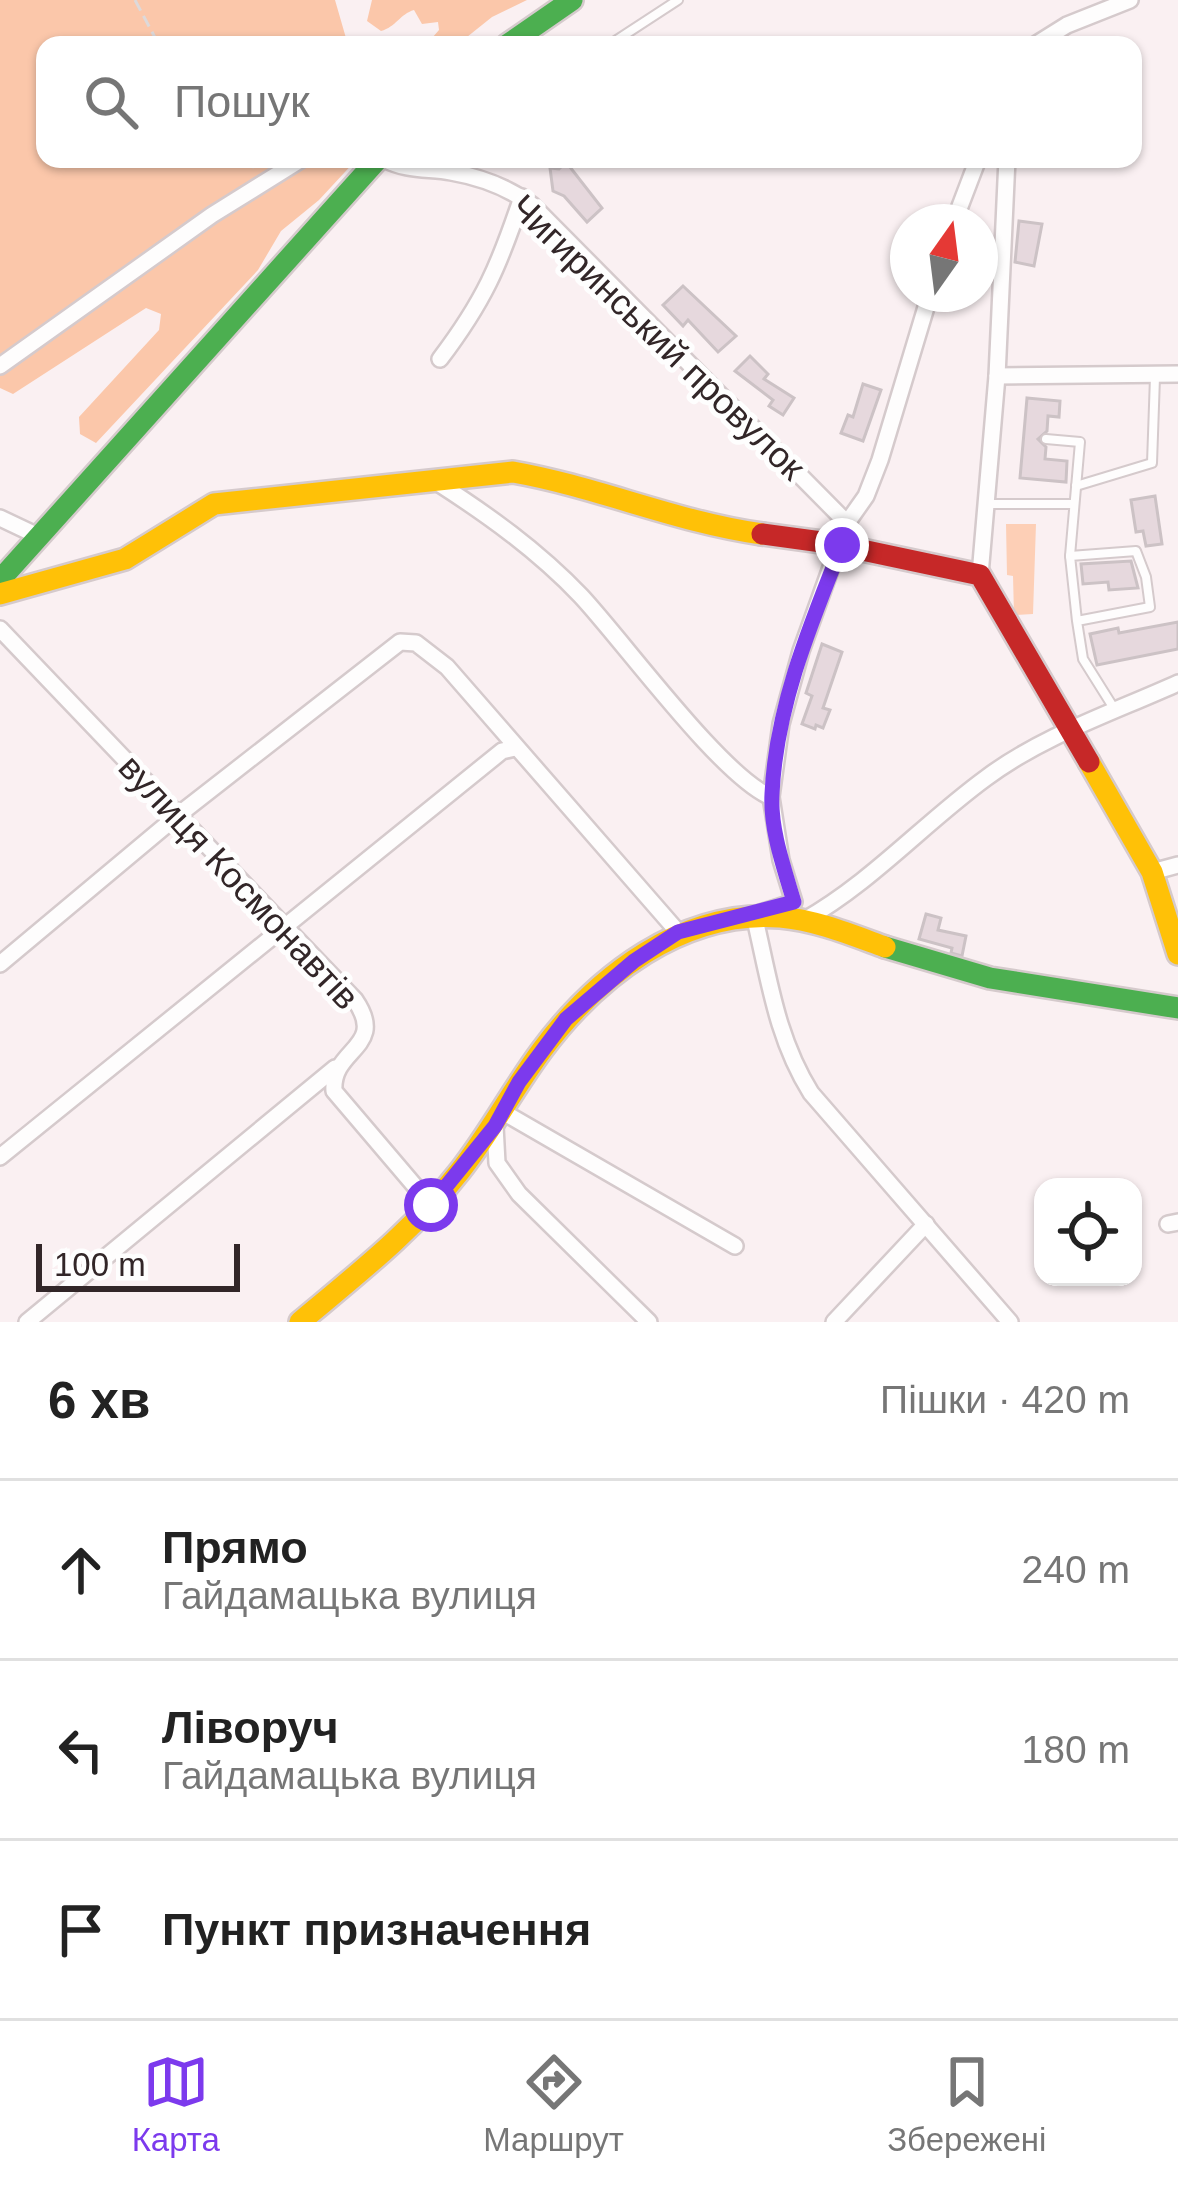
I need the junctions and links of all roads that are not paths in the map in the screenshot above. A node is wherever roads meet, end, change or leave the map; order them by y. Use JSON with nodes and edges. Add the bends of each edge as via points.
{"nodes":[{"id":1,"x":678,"y":0,"type":"edge"},
{"id":2,"x":1130,"y":0,"type":"edge"},
{"id":3,"x":565,"y":4,"type":"edge"},
{"id":4,"x":502,"y":36,"type":"edge"},
{"id":5,"x":520,"y":36,"type":"edge"},
{"id":6,"x":623,"y":36,"type":"edge"},
{"id":7,"x":1049,"y":36,"type":"edge"},
{"id":8,"x":288,"y":168,"type":"edge"},
{"id":9,"x":373,"y":168,"type":"edge"},
{"id":10,"x":435,"y":168,"type":"edge"},
{"id":11,"x":975,"y":168,"type":"edge"},
{"id":12,"x":1007,"y":168,"type":"edge"},
{"id":13,"x":522,"y":197,"type":"junction"},
{"id":14,"x":961,"y":204,"type":"edge"},
{"id":15,"x":925,"y":312,"type":"edge"},
{"id":16,"x":440,"y":359,"type":"dead end"},
{"id":17,"x":0,"y":366,"type":"edge"},
{"id":18,"x":1155,"y":373,"type":"junction"},
{"id":19,"x":1178,"y":374,"type":"edge"},
{"id":20,"x":997,"y":376,"type":"junction"},
{"id":21,"x":1046,"y":439,"type":"dead end"},
{"id":22,"x":434,"y":481,"type":"junction"},
{"id":23,"x":1076,"y":486,"type":"junction"},
{"id":24,"x":988,"y":504,"type":"junction"},
{"id":25,"x":1075,"y":504,"type":"junction"},
{"id":26,"x":0,"y":518,"type":"edge"},
{"id":27,"x":845,"y":534,"type":"junction"},
{"id":28,"x":38,"y":536,"type":"junction"},
{"id":29,"x":1070,"y":556,"type":"junction"},
{"id":30,"x":980,"y":575,"type":"junction"},
{"id":31,"x":0,"y":580,"type":"edge"},
{"id":32,"x":0,"y":594,"type":"edge"},
{"id":33,"x":1077,"y":622,"type":"junction"},
{"id":34,"x":0,"y":629,"type":"edge"},
{"id":35,"x":1178,"y":683,"type":"edge"},
{"id":36,"x":1115,"y":711,"type":"junction"},
{"id":37,"x":1072,"y":730,"type":"junction"},
{"id":38,"x":515,"y":748,"type":"junction"},
{"id":39,"x":771,"y":797,"type":"junction"},
{"id":40,"x":177,"y":816,"type":"junction"},
{"id":41,"x":1178,"y":865,"type":"edge"},
{"id":42,"x":1152,"y":872,"type":"junction"},
{"id":43,"x":799,"y":911,"type":"junction"},
{"id":44,"x":754,"y":915,"type":"junction"},
{"id":45,"x":281,"y":926,"type":"junction"},
{"id":46,"x":678,"y":932,"type":"junction"},
{"id":47,"x":1178,"y":954,"type":"edge"},
{"id":48,"x":0,"y":964,"type":"edge"},
{"id":49,"x":1178,"y":1008,"type":"edge"},
{"id":50,"x":340,"y":1064,"type":"junction"},
{"id":51,"x":499,"y":1119,"type":"junction"},
{"id":52,"x":0,"y":1157,"type":"edge"},
{"id":53,"x":431,"y":1205,"type":"junction"},
{"id":54,"x":926,"y":1224,"type":"junction"},
{"id":55,"x":735,"y":1246,"type":"dead end"},
{"id":56,"x":27,"y":1322,"type":"edge"},
{"id":57,"x":300,"y":1322,"type":"edge"},
{"id":58,"x":649,"y":1322,"type":"edge"},
{"id":59,"x":834,"y":1322,"type":"edge"},
{"id":60,"x":1010,"y":1322,"type":"edge"}],
"edges":[{"from":1,"to":6,"type":"lane"},
{"from":2,"to":7,"type":"street"},
{"from":3,"to":4,"type":"street"},
{"from":3,"to":5,"type":"main road"},
{"from":8,"to":17,"type":"street"},
{"from":9,"to":28,"type":"main road"},
{"from":10,"to":13,"type":"street","name":"Чигиринський провулок"},
{"from":11,"to":14,"type":"street"},
{"from":12,"to":20,"type":"street"},
{"from":13,"to":16,"type":"street","via":[[500,266]]},
{"from":13,"to":27,"type":"street","name":"Чигиринський провулок","via":[[788,460]]},
{"from":15,"to":27,"type":"street","via":[[880,460]]},
{"from":18,"to":19,"type":"street"},
{"from":18,"to":20,"type":"street"},
{"from":18,"to":23,"type":"lane","via":[[1152,463]]},
{"from":20,"to":24,"type":"street"},
{"from":21,"to":23,"type":"lane","via":[[1080,442]]},
{"from":22,"to":27,"type":"main road","via":[[513,472],[710,526]]},
{"from":22,"to":32,"type":"main road","via":[[214,504],[125,559]]},
{"from":22,"to":39,"type":"street","via":[[535,550],[711,745]]},
{"from":23,"to":25,"type":"lane"},
{"from":24,"to":25,"type":"lane"},
{"from":24,"to":30,"type":"street"},
{"from":25,"to":29,"type":"lane"},
{"from":26,"to":28,"type":"street"},
{"from":27,"to":30,"type":"main road"},
{"from":27,"to":39,"type":"street","via":[[801,651]]},
{"from":28,"to":31,"type":"main road"},
{"from":29,"to":33,"type":"lane"},
{"from":29,"to":33,"type":"lane","via":[[1136,551],[1150,607]]},
{"from":30,"to":37,"type":"main road"},
{"from":33,"to":36,"type":"lane","via":[[1083,659]]},
{"from":34,"to":40,"type":"street","name":"вулиця Космонавтів"},
{"from":35,"to":36,"type":"street"},
{"from":36,"to":37,"type":"street"},
{"from":37,"to":42,"type":"main road"},
{"from":37,"to":43,"type":"street","via":[[988,776],[870,876]]},
{"from":38,"to":40,"type":"street","via":[[431,651],[400,642]]},
{"from":38,"to":45,"type":"street"},
{"from":38,"to":46,"type":"street"},
{"from":39,"to":43,"type":"street"},
{"from":40,"to":45,"type":"street","name":"вулиця Космонавтів"},
{"from":40,"to":48,"type":"street"},
{"from":41,"to":42,"type":"street"},
{"from":42,"to":47,"type":"main road"},
{"from":43,"to":44,"type":"main road"},
{"from":43,"to":49,"type":"main road","via":[[963,972]]},
{"from":44,"to":46,"type":"main road"},
{"from":44,"to":54,"type":"street","via":[[791,1061]]},
{"from":45,"to":50,"type":"street","name":"вулиця Космонавтів","via":[[362,1011],[365,1034]]},
{"from":45,"to":52,"type":"street"},
{"from":46,"to":51,"type":"main road","via":[[566,1019]]},
{"from":50,"to":53,"type":"street","name":"вулиця Космонавтів","via":[[333,1082],[341,1103]]},
{"from":50,"to":56,"type":"street"},
{"from":51,"to":53,"type":"main road"},
{"from":51,"to":55,"type":"street"},
{"from":51,"to":58,"type":"street","via":[[497,1163],[519,1194]]},
{"from":53,"to":57,"type":"main road"},
{"from":54,"to":59,"type":"street"},
{"from":54,"to":60,"type":"street"}]}
